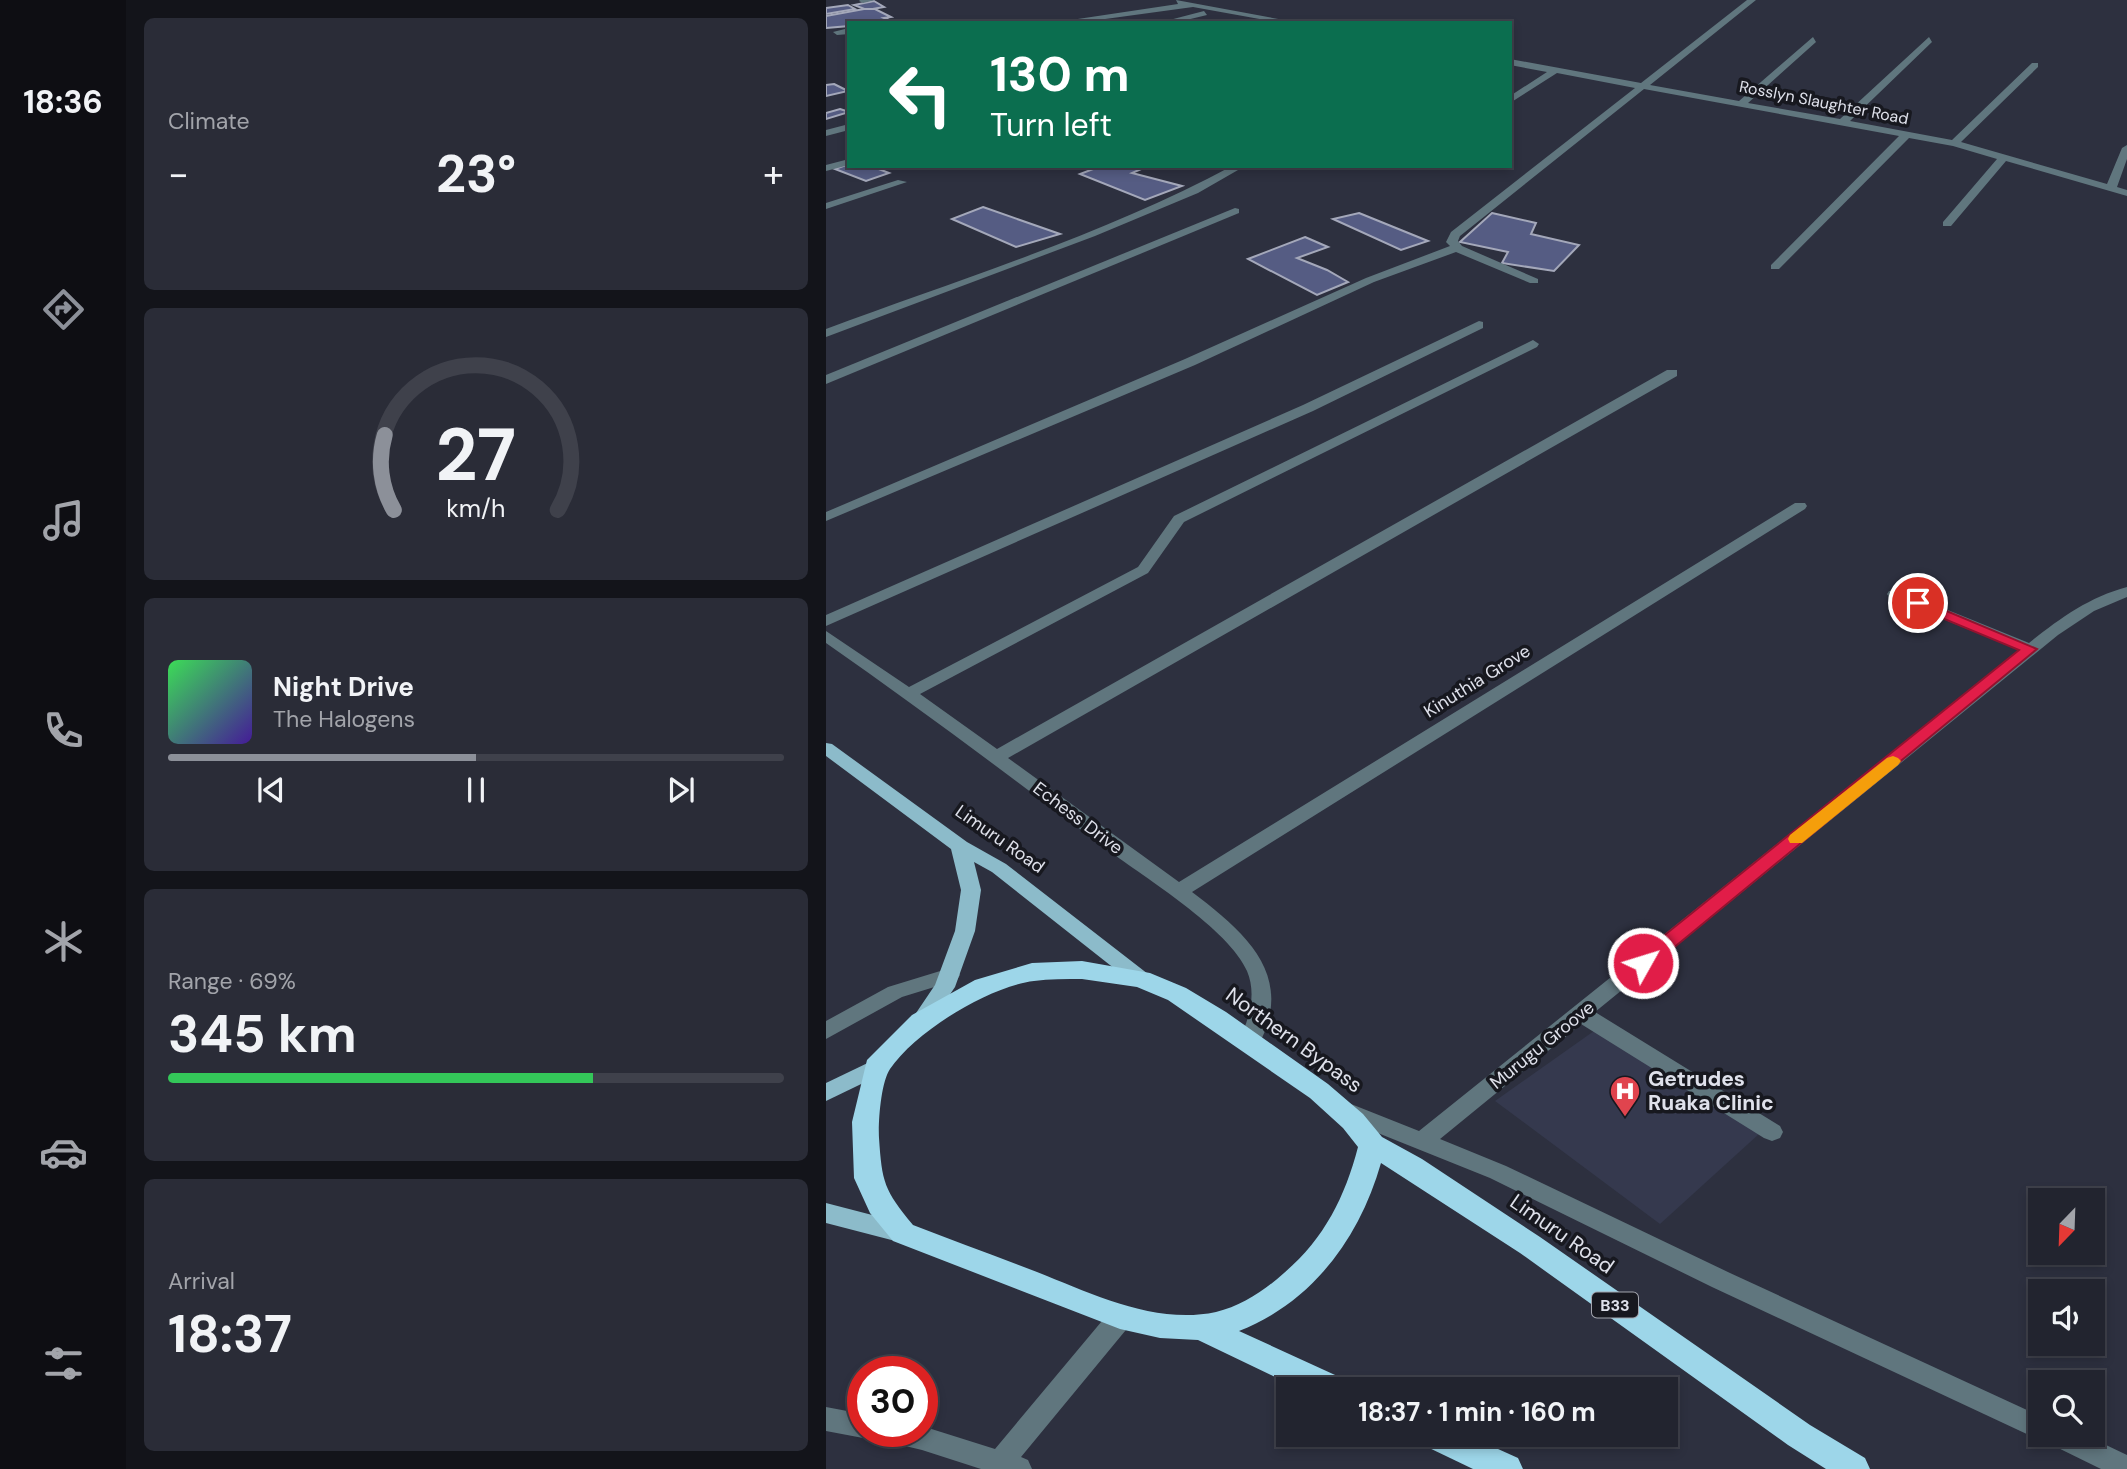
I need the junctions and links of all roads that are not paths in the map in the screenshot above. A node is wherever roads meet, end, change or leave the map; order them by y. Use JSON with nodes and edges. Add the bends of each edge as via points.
{"nodes":[{"id":1,"x":1169,"y":0,"type":"edge"},
{"id":2,"x":1752,"y":0,"type":"edge"},
{"id":3,"x":1191,"y":5,"type":"junction"},
{"id":4,"x":1221,"y":9,"type":"junction"},
{"id":5,"x":1070,"y":21,"type":"edge"},
{"id":6,"x":1170,"y":21,"type":"edge"},
{"id":7,"x":1285,"y":21,"type":"edge"},
{"id":8,"x":847,"y":31,"type":"edge"},
{"id":9,"x":837,"y":32,"type":"dead end"},
{"id":10,"x":1812,"y":40,"type":"dead end"},
{"id":11,"x":1929,"y":40,"type":"dead end"},
{"id":12,"x":1512,"y":62,"type":"edge"},
{"id":13,"x":2035,"y":65,"type":"dead end"},
{"id":14,"x":1556,"y":70,"type":"junction"},
{"id":15,"x":1645,"y":85,"type":"junction"},
{"id":16,"x":1512,"y":99,"type":"edge"},
{"id":17,"x":1742,"y":103,"type":"junction"},
{"id":18,"x":1843,"y":122,"type":"junction"},
{"id":19,"x":847,"y":128,"type":"edge"},
{"id":20,"x":826,"y":134,"type":"edge"},
{"id":21,"x":1907,"y":134,"type":"junction"},
{"id":22,"x":1954,"y":143,"type":"junction"},
{"id":23,"x":2127,"y":148,"type":"edge"},
{"id":24,"x":2005,"y":156,"type":"junction"},
{"id":25,"x":847,"y":163,"type":"edge"},
{"id":26,"x":826,"y":168,"type":"edge"},
{"id":27,"x":1236,"y":168,"type":"edge"},
{"id":28,"x":902,"y":181,"type":"dead end"},
{"id":29,"x":2112,"y":188,"type":"junction"},
{"id":30,"x":2127,"y":193,"type":"edge"},
{"id":31,"x":826,"y":206,"type":"edge"},
{"id":32,"x":1235,"y":211,"type":"dead end"},
{"id":33,"x":1947,"y":224,"type":"dead end"},
{"id":34,"x":1455,"y":248,"type":"junction"},
{"id":35,"x":1775,"y":267,"type":"dead end"},
{"id":36,"x":1534,"y":281,"type":"dead end"},
{"id":37,"x":1479,"y":325,"type":"dead end"},
{"id":38,"x":826,"y":332,"type":"edge"},
{"id":39,"x":1533,"y":344,"type":"dead end"},
{"id":40,"x":1672,"y":373,"type":"dead end"},
{"id":41,"x":826,"y":380,"type":"edge"},
{"id":42,"x":1800,"y":506,"type":"dead end"},
{"id":43,"x":826,"y":517,"type":"edge"},
{"id":44,"x":2127,"y":592,"type":"edge"},
{"id":45,"x":1895,"y":594,"type":"dead end"},
{"id":46,"x":826,"y":621,"type":"edge"},
{"id":47,"x":826,"y":636,"type":"edge"},
{"id":48,"x":2030,"y":649,"type":"junction"},
{"id":49,"x":910,"y":693,"type":"junction"},
{"id":50,"x":826,"y":748,"type":"edge"},
{"id":51,"x":996,"y":757,"type":"junction"},
{"id":52,"x":960,"y":846,"type":"junction"},
{"id":53,"x":1177,"y":892,"type":"junction"},
{"id":54,"x":950,"y":975,"type":"junction"},
{"id":55,"x":1141,"y":979,"type":"junction"},
{"id":56,"x":1580,"y":1013,"type":"junction"},
{"id":57,"x":920,"y":1022,"type":"junction"},
{"id":58,"x":826,"y":1031,"type":"edge"},
{"id":59,"x":1249,"y":1042,"type":"junction"},
{"id":60,"x":876,"y":1066,"type":"junction"},
{"id":61,"x":826,"y":1093,"type":"edge"},
{"id":62,"x":1337,"y":1108,"type":"junction"},
{"id":63,"x":1772,"y":1132,"type":"dead end"},
{"id":64,"x":1422,"y":1141,"type":"junction"},
{"id":65,"x":1372,"y":1145,"type":"junction"},
{"id":66,"x":826,"y":1213,"type":"edge"},
{"id":67,"x":903,"y":1233,"type":"junction"},
{"id":68,"x":1121,"y":1317,"type":"junction"},
{"id":69,"x":1201,"y":1327,"type":"junction"},
{"id":70,"x":1307,"y":1377,"type":"edge"},
{"id":71,"x":826,"y":1419,"type":"edge"},
{"id":72,"x":2028,"y":1421,"type":"edge"},
{"id":73,"x":847,"y":1423,"type":"edge"},
{"id":74,"x":938,"y":1444,"type":"edge"},
{"id":75,"x":1460,"y":1447,"type":"edge"},
{"id":76,"x":2082,"y":1447,"type":"edge"},
{"id":77,"x":1005,"y":1467,"type":"edge"},
{"id":78,"x":2127,"y":1468,"type":"edge"},
{"id":79,"x":1507,"y":1469,"type":"edge"},
{"id":80,"x":1854,"y":1469,"type":"edge"}],
"edges":[{"from":1,"to":3,"type":"street"},
{"from":2,"to":15,"type":"street"},
{"from":3,"to":4,"type":"street"},
{"from":3,"to":5,"type":"street"},
{"from":4,"to":6,"type":"street"},
{"from":4,"to":7,"type":"street"},
{"from":8,"to":9,"type":"street"},
{"from":10,"to":17,"type":"street"},
{"from":11,"to":18,"type":"street"},
{"from":12,"to":14,"type":"street","name":"Rosslyn Slaughter Road"},
{"from":13,"to":22,"type":"street"},
{"from":14,"to":15,"type":"street","name":"Rosslyn Slaughter Road"},
{"from":14,"to":16,"type":"street"},
{"from":15,"to":17,"type":"street","name":"Rosslyn Slaughter Road"},
{"from":15,"to":34,"type":"street","via":[[1455,234],[1451,242]]},
{"from":17,"to":18,"type":"street","name":"Rosslyn Slaughter Road"},
{"from":18,"to":21,"type":"street","name":"Rosslyn Slaughter Road"},
{"from":19,"to":20,"type":"street"},
{"from":21,"to":22,"type":"street","name":"Rosslyn Slaughter Road"},
{"from":21,"to":35,"type":"street"},
{"from":22,"to":24,"type":"street","name":"Rosslyn Slaughter Road"},
{"from":23,"to":29,"type":"street"},
{"from":24,"to":29,"type":"street","name":"Rosslyn Slaughter Road"},
{"from":24,"to":33,"type":"street"},
{"from":25,"to":26,"type":"street"},
{"from":27,"to":38,"type":"street","via":[[1091,234]]},
{"from":28,"to":31,"type":"street"},
{"from":29,"to":30,"type":"street","name":"Rosslyn Slaughter Road"},
{"from":32,"to":41,"type":"street"},
{"from":34,"to":36,"type":"street"},
{"from":34,"to":43,"type":"street"},
{"from":37,"to":46,"type":"street","via":[[1308,408]]},
{"from":39,"to":49,"type":"street","via":[[1179,519],[1168,529],[1153,563],[1143,570]]},
{"from":40,"to":51,"type":"street"},
{"from":42,"to":53,"type":"street","name":"Kinuthia Grove"},
{"from":44,"to":48,"type":"street","name":"Murugu Groove","via":[[2083,611]]},
{"from":45,"to":48,"type":"street"},
{"from":47,"to":49,"type":"street","name":"Echess Drive"},
{"from":48,"to":56,"type":"street","name":"Murugu Groove"},
{"from":49,"to":51,"type":"street","name":"Echess Drive"},
{"from":50,"to":52,"type":"main road","name":"Limuru Road"},
{"from":51,"to":53,"type":"street","name":"Echess Drive"},
{"from":52,"to":54,"type":"main road","name":"Northern Bypass","via":[[971,890],[965,931]]},
{"from":52,"to":55,"type":"main road","name":"Limuru Road","via":[[999,868]]},
{"from":53,"to":59,"type":"street","name":"Echess Drive","via":[[1230,936],[1253,963],[1263,991],[1259,1022]]},
{"from":54,"to":57,"type":"main road","name":"Northern Bypass"},
{"from":54,"to":58,"type":"street","via":[[895,992]]},
{"from":55,"to":57,"type":"highway","name":"Northern Bypass","via":[[1082,970],[1032,972],[984,986]]},
{"from":55,"to":59,"type":"highway","name":"Northern Bypass","via":[[1177,994]]},
{"from":56,"to":63,"type":"street"},
{"from":56,"to":64,"type":"street","name":"Murugu Groove"},
{"from":57,"to":60,"type":"highway","name":"Northern Bypass"},
{"from":59,"to":62,"type":"highway","name":"Northern Bypass"},
{"from":60,"to":61,"type":"main road","name":"Northern Bypass"},
{"from":60,"to":67,"type":"highway","via":[[865,1122],[868,1178],[880,1205]]},
{"from":62,"to":64,"type":"street"},
{"from":62,"to":65,"type":"highway","name":"Northern Bypass"},
{"from":64,"to":72,"type":"street","via":[[1498,1172]]},
{"from":65,"to":69,"type":"highway","via":[[1348,1219],[1314,1264],[1278,1297],[1231,1321]]},
{"from":65,"to":80,"type":"highway","name":"Limuru Road","number":"B33","via":[[1519,1238],[1798,1435]]},
{"from":66,"to":67,"type":"main road"},
{"from":67,"to":68,"type":"highway"},
{"from":68,"to":69,"type":"highway","via":[[1163,1326]]},
{"from":68,"to":77,"type":"street"},
{"from":69,"to":70,"type":"highway"},
{"from":71,"to":73,"type":"street"},
{"from":74,"to":77,"type":"street"},
{"from":75,"to":79,"type":"highway"},
{"from":76,"to":78,"type":"street"}]}
